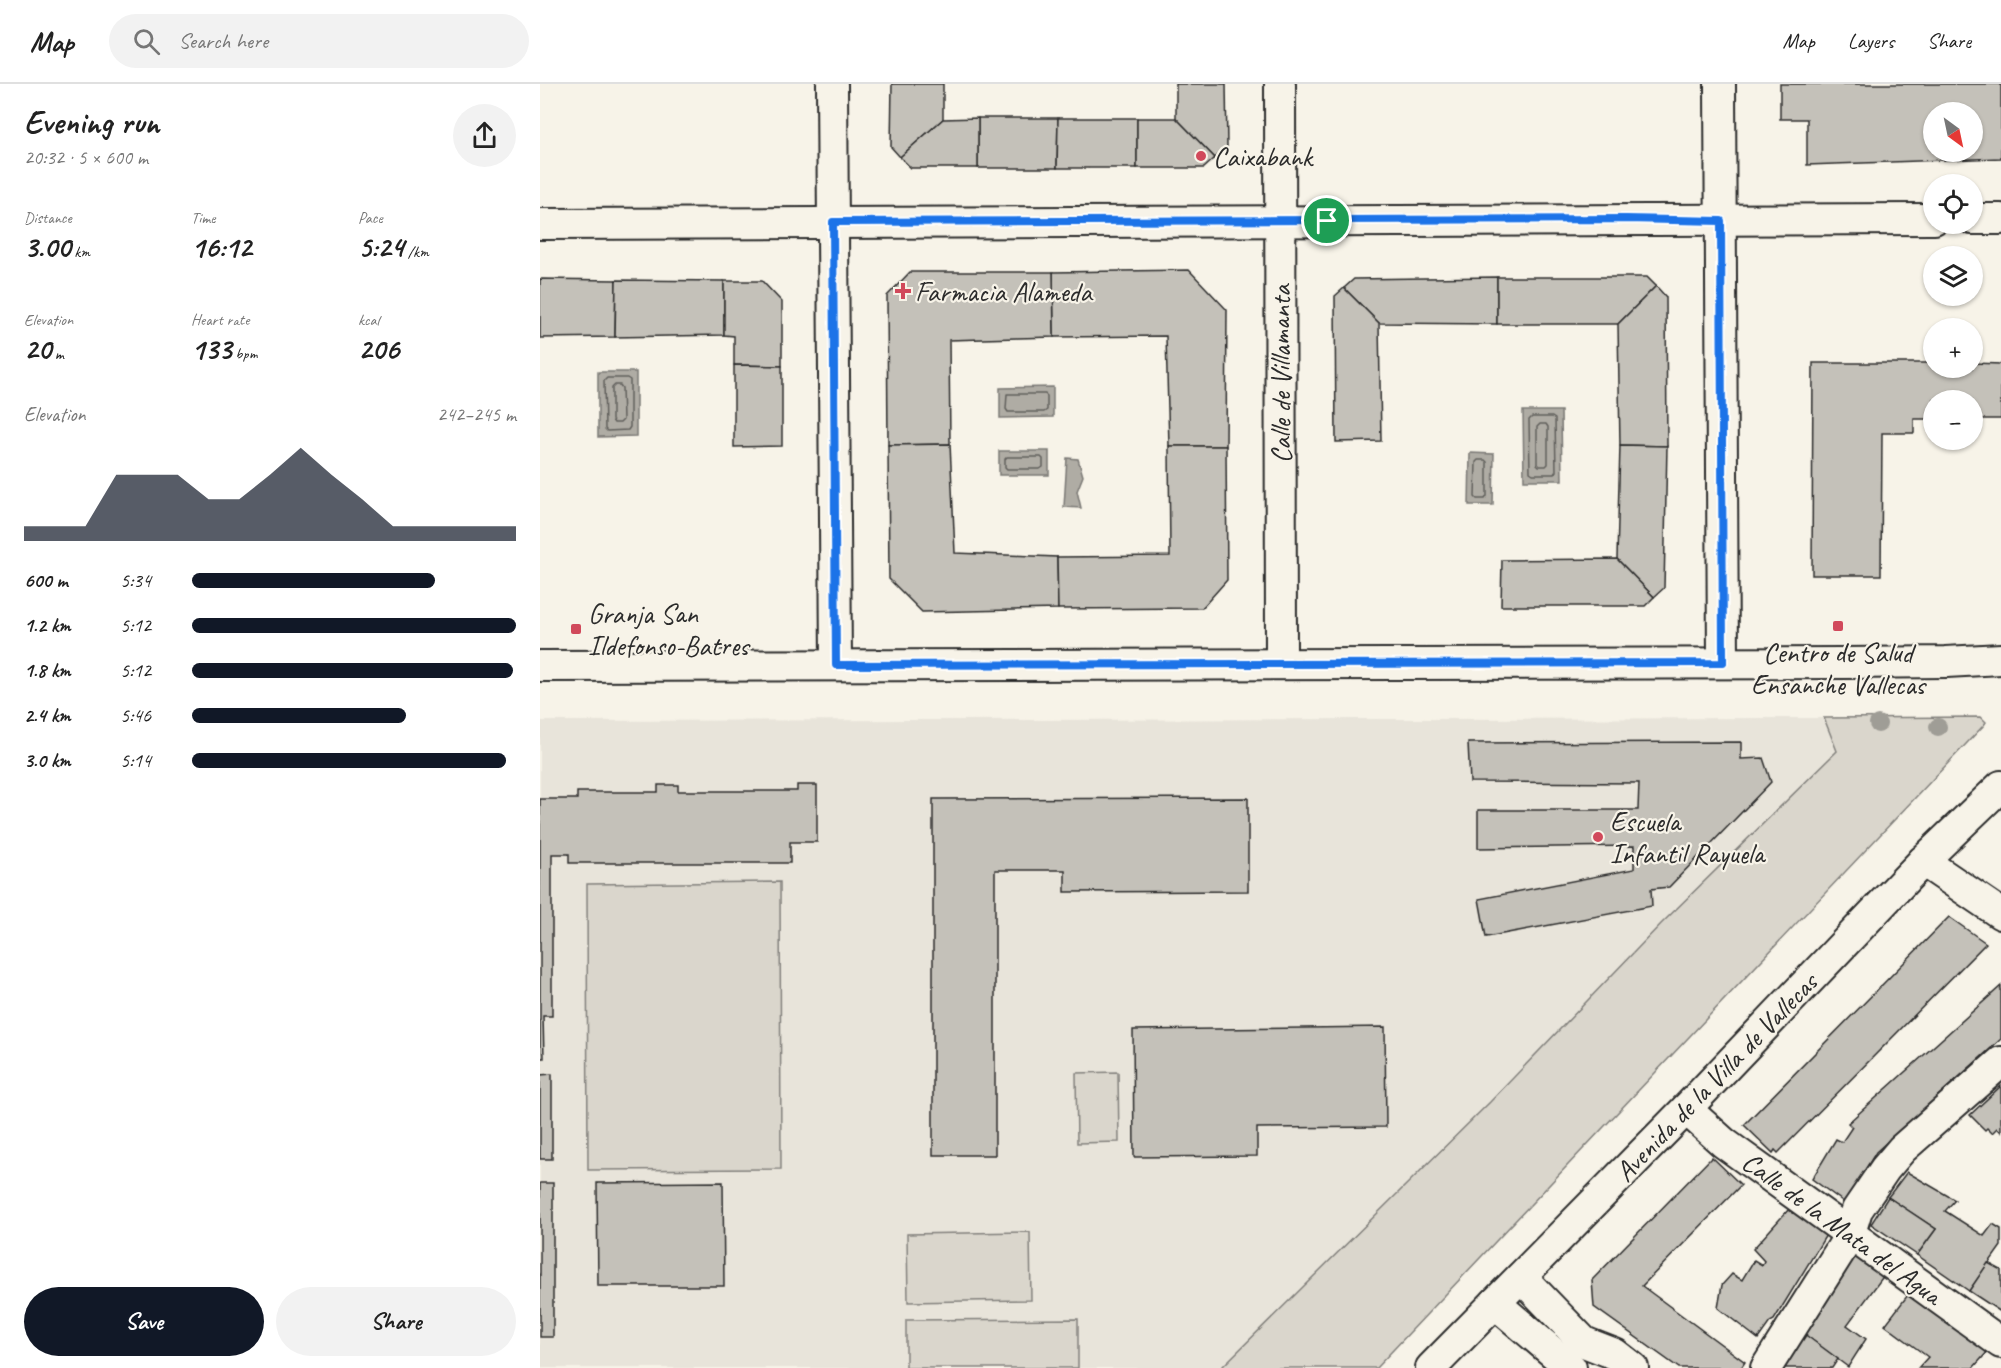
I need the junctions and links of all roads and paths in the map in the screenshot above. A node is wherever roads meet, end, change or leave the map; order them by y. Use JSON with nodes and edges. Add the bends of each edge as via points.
{"nodes":[{"id":1,"x":832,"y":84,"type":"edge"},
{"id":2,"x":1280,"y":84,"type":"edge"},
{"id":3,"x":1720,"y":84,"type":"edge"},
{"id":4,"x":1923,"y":219,"type":"edge"},
{"id":5,"x":1983,"y":219,"type":"edge"},
{"id":6,"x":2001,"y":219,"type":"edge"},
{"id":7,"x":1721,"y":221,"type":"junction"},
{"id":8,"x":833,"y":222,"type":"junction"},
{"id":9,"x":1281,"y":222,"type":"junction"},
{"id":10,"x":540,"y":224,"type":"edge"},
{"id":11,"x":2001,"y":659,"type":"edge"},
{"id":12,"x":1281,"y":663,"type":"junction"},
{"id":13,"x":1723,"y":663,"type":"junction"},
{"id":14,"x":836,"y":665,"type":"junction"},
{"id":15,"x":540,"y":666,"type":"edge"},
{"id":16,"x":2001,"y":786,"type":"edge"},
{"id":17,"x":1923,"y":861,"type":"junction"},
{"id":18,"x":2001,"y":914,"type":"edge"},
{"id":19,"x":2001,"y":1062,"type":"edge"},
{"id":20,"x":1686,"y":1108,"type":"junction"},
{"id":21,"x":1850,"y":1233,"type":"junction"},
{"id":22,"x":1521,"y":1277,"type":"junction"},
{"id":23,"x":1495,"y":1303,"type":"junction"},
{"id":24,"x":2001,"y":1343,"type":"edge"},
{"id":25,"x":1588,"y":1355,"type":"edge"},
{"id":26,"x":1431,"y":1368,"type":"edge"},
{"id":27,"x":1571,"y":1368,"type":"edge"},
{"id":28,"x":1633,"y":1368,"type":"edge"},
{"id":29,"x":1766,"y":1368,"type":"edge"}],
"edges":[{"from":1,"to":8,"type":"street"},
{"from":2,"to":9,"type":"street","name":"Calle de Villamanta"},
{"from":3,"to":7,"type":"street"},
{"from":4,"to":7,"type":"street"},
{"from":5,"to":6,"type":"street"},
{"from":7,"to":9,"type":"street"},
{"from":7,"to":13,"type":"street"},
{"from":8,"to":9,"type":"street"},
{"from":8,"to":10,"type":"street"},
{"from":8,"to":14,"type":"street"},
{"from":9,"to":12,"type":"street","name":"Calle de Villamanta"},
{"from":11,"to":13,"type":"street"},
{"from":12,"to":13,"type":"street"},
{"from":12,"to":14,"type":"street"},
{"from":14,"to":15,"type":"street"},
{"from":16,"to":17,"type":"street","name":"Avenida de la Villa de Vallecas"},
{"from":17,"to":18,"type":"street"},
{"from":17,"to":20,"type":"street","name":"Avenida de la Villa de Vallecas"},
{"from":19,"to":21,"type":"street","via":[[1902,1149],[1857,1210]]},
{"from":20,"to":21,"type":"street","name":"Calle de la Mata del Agua","via":[[1724,1143]]},
{"from":20,"to":22,"type":"street","name":"Avenida de la Villa de Vallecas"},
{"from":21,"to":24,"type":"street","name":"Calle de la Mata del Agua"},
{"from":21,"to":29,"type":"street"},
{"from":22,"to":23,"type":"street","name":"Avenida de la Villa de Vallecas"},
{"from":22,"to":25,"type":"street"},
{"from":23,"to":26,"type":"street","name":"Avenida de la Villa de Vallecas"},
{"from":23,"to":27,"type":"street"},
{"from":25,"to":28,"type":"street","via":[[1615,1354]]}]}
